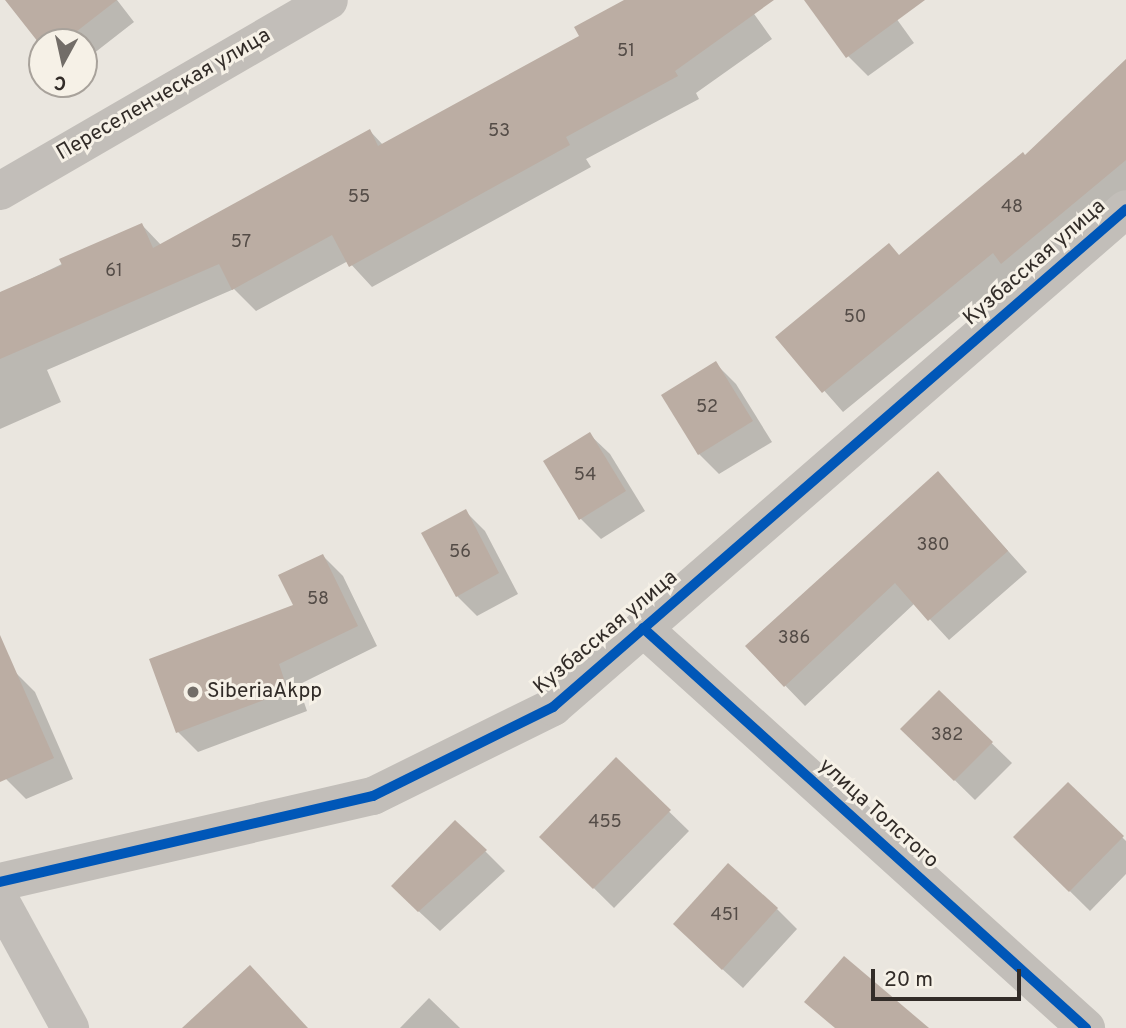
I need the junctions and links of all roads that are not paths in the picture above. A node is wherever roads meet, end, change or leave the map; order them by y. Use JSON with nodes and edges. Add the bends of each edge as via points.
{"nodes":[{"id":1,"x":329,"y":0,"type":"edge"},
{"id":2,"x":0,"y":191,"type":"edge"},
{"id":3,"x":1126,"y":209,"type":"edge"},
{"id":4,"x":643,"y":628,"type":"junction"},
{"id":5,"x":0,"y":882,"type":"edge"},
{"id":6,"x":0,"y":900,"type":"edge"},
{"id":7,"x":70,"y":1028,"type":"edge"},
{"id":8,"x":1086,"y":1028,"type":"edge"}],
"edges":[{"from":1,"to":2,"type":"street","name":"Переселенческая улица"},
{"from":3,"to":4,"type":"street","name":"Кузбасская улица"},
{"from":4,"to":5,"type":"street","name":"Кузбасская улица","via":[[553,707],[373,796]]},
{"from":4,"to":8,"type":"street","name":"улица Толстого"},
{"from":6,"to":7,"type":"street"}]}
